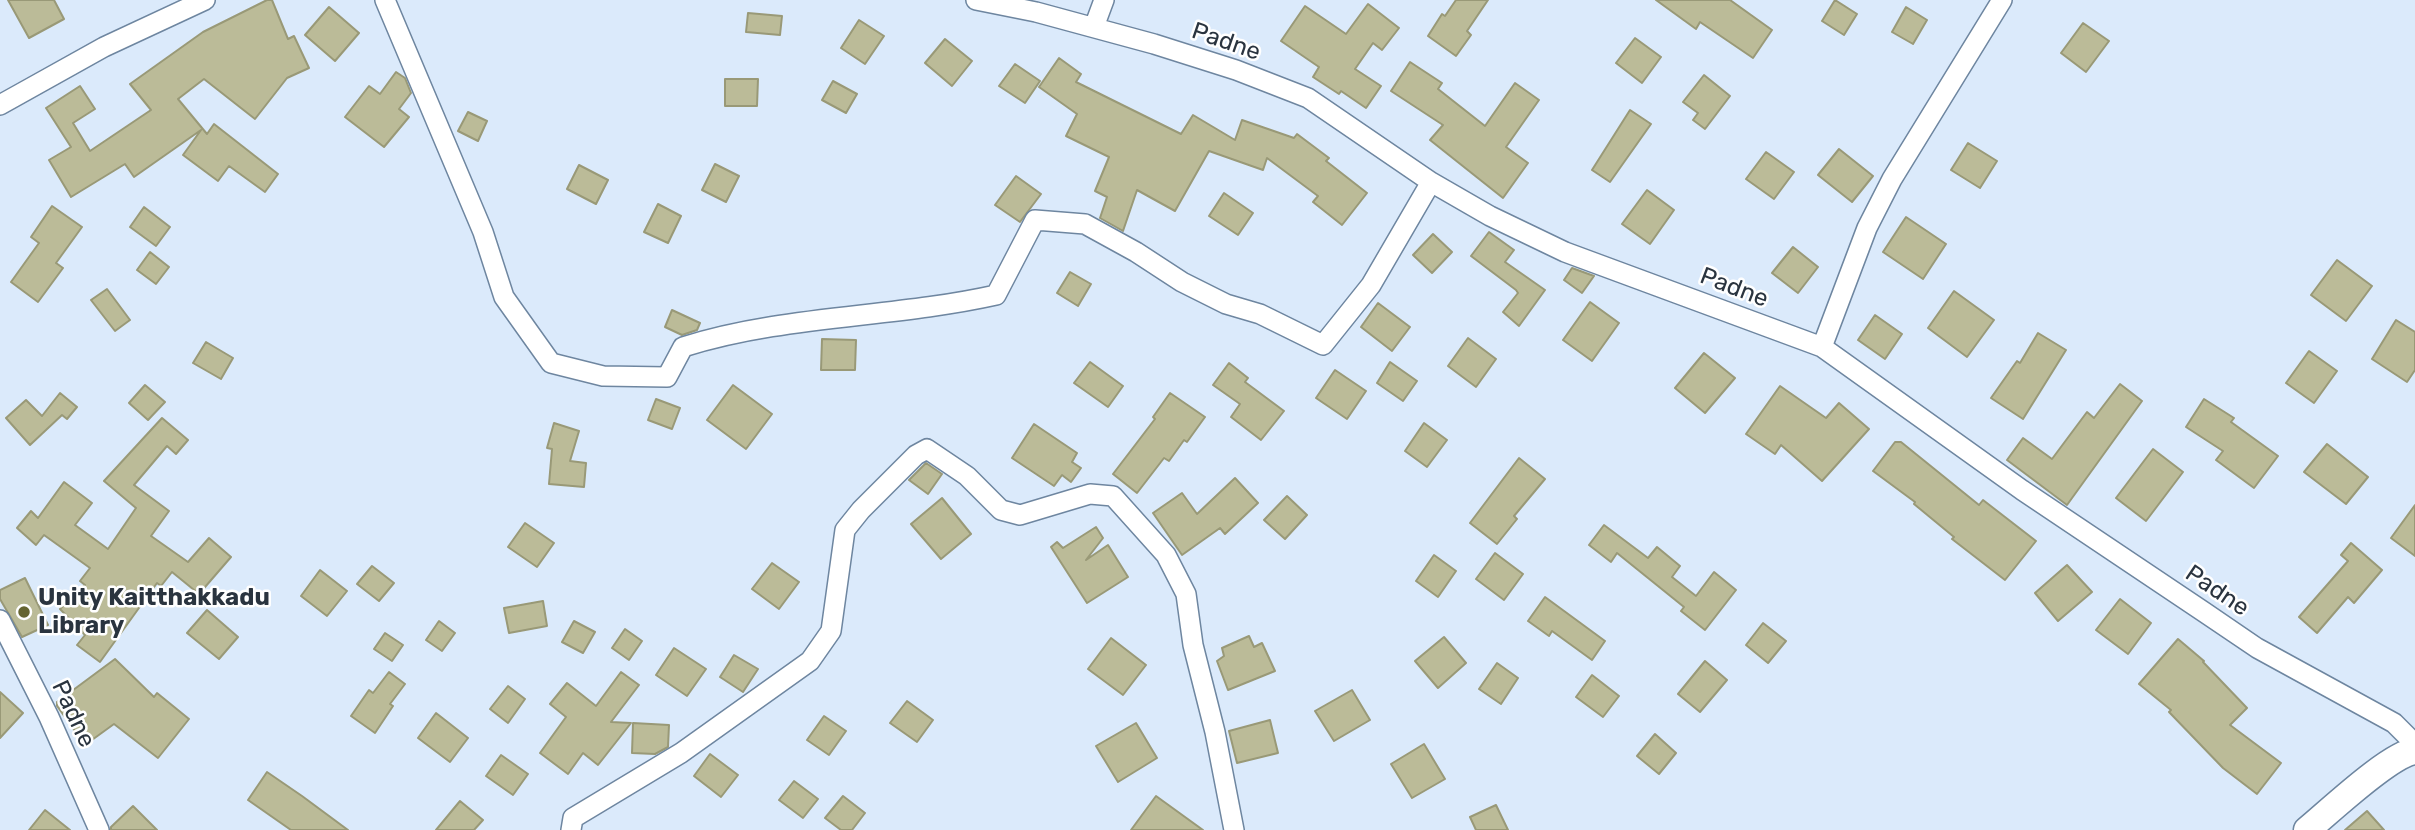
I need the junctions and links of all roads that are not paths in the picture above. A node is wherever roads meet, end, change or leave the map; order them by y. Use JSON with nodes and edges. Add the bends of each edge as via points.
{"nodes":[{"id":1,"x":205,"y":0,"type":"edge"},
{"id":2,"x":385,"y":0,"type":"edge"},
{"id":3,"x":976,"y":0,"type":"edge"},
{"id":4,"x":1104,"y":0,"type":"edge"},
{"id":5,"x":2002,"y":0,"type":"edge"},
{"id":6,"x":1094,"y":27,"type":"junction"},
{"id":7,"x":0,"y":106,"type":"edge"},
{"id":8,"x":1431,"y":182,"type":"junction"},
{"id":9,"x":1822,"y":347,"type":"junction"},
{"id":10,"x":0,"y":620,"type":"edge"},
{"id":11,"x":2415,"y":744,"type":"edge"},
{"id":12,"x":2415,"y":751,"type":"edge"},
{"id":13,"x":99,"y":830,"type":"edge"},
{"id":14,"x":570,"y":830,"type":"edge"},
{"id":15,"x":1234,"y":830,"type":"edge"},
{"id":16,"x":2307,"y":830,"type":"edge"}],
"edges":[{"from":1,"to":7,"type":"street","via":[[104,47]]},
{"from":2,"to":8,"type":"street","via":[[483,232],[504,297],[551,363],[603,376],[667,377],[683,347],[722,335],[996,296],[1035,220],[1085,225],[1182,282],[1323,345],[1371,285]]},
{"from":3,"to":6,"type":"street","name":"Padne"},
{"from":4,"to":6,"type":"street"},
{"from":5,"to":9,"type":"street","via":[[1892,179],[1867,228]]},
{"from":6,"to":8,"type":"street","name":"Padne","via":[[1236,70],[1308,98]]},
{"from":8,"to":9,"type":"street","name":"Padne","via":[[1565,252]]},
{"from":9,"to":11,"type":"street","name":"Padne","via":[[2193,605],[2258,648],[2394,723]]},
{"from":10,"to":13,"type":"street","name":"Padne"},
{"from":12,"to":16,"type":"main road","via":[[2388,765]]},
{"from":14,"to":15,"type":"street","via":[[573,818],[681,753],[810,662],[831,631],[845,530],[927,449],[967,477],[1001,510],[1020,515],[1090,494],[1113,496],[1166,555],[1186,594]]}]}
